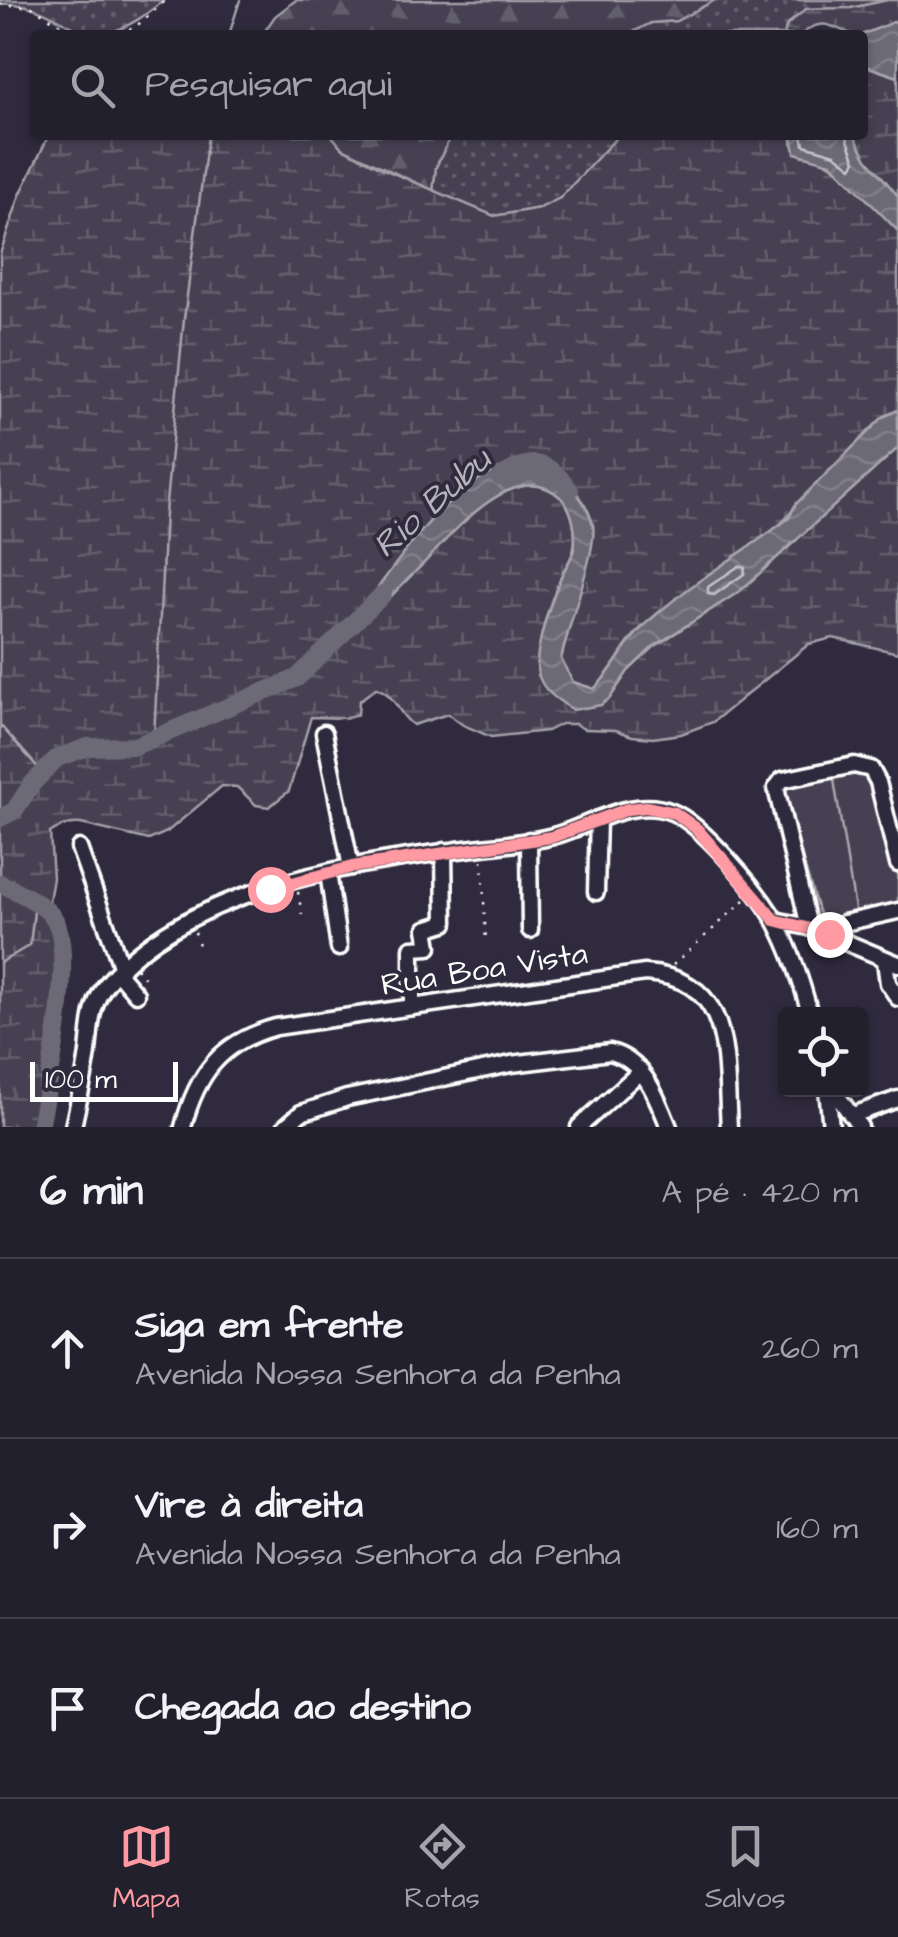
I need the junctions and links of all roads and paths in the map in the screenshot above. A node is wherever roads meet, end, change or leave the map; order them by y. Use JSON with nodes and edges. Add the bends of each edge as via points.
{"nodes":[{"id":1,"x":166,"y":0,"type":"edge"},
{"id":2,"x":0,"y":4,"type":"edge"},
{"id":3,"x":70,"y":30,"type":"edge"},
{"id":4,"x":128,"y":30,"type":"edge"},
{"id":5,"x":324,"y":732,"type":"dead end"},
{"id":6,"x":598,"y":819,"type":"junction"},
{"id":7,"x":529,"y":840,"type":"junction"},
{"id":8,"x":79,"y":848,"type":"dead end"},
{"id":9,"x":482,"y":850,"type":"dead end"},
{"id":10,"x":444,"y":852,"type":"junction"},
{"id":11,"x":898,"y":864,"type":"edge"},
{"id":12,"x":352,"y":867,"type":"junction"},
{"id":13,"x":328,"y":872,"type":"junction"},
{"id":14,"x":596,"y":892,"type":"dead end"},
{"id":15,"x":754,"y":893,"type":"junction"},
{"id":16,"x":300,"y":897,"type":"dead end"},
{"id":17,"x":898,"y":911,"type":"edge"},
{"id":18,"x":302,"y":915,"type":"dead end"},
{"id":19,"x":190,"y":920,"type":"junction"},
{"id":20,"x":775,"y":920,"type":"junction"},
{"id":21,"x":809,"y":927,"type":"junction"},
{"id":22,"x":530,"y":930,"type":"dead end"},
{"id":23,"x":829,"y":934,"type":"junction"},
{"id":24,"x":486,"y":944,"type":"dead end"},
{"id":25,"x":199,"y":945,"type":"dead end"},
{"id":26,"x":339,"y":948,"type":"dead end"},
{"id":27,"x":891,"y":962,"type":"edge"},
{"id":28,"x":126,"y":967,"type":"junction"},
{"id":29,"x":663,"y":974,"type":"junction"},
{"id":30,"x":145,"y":978,"type":"dead end"},
{"id":31,"x":136,"y":994,"type":"dead end"},
{"id":32,"x":898,"y":998,"type":"edge"},
{"id":33,"x":808,"y":1007,"type":"edge"},
{"id":34,"x":412,"y":1008,"type":"junction"},
{"id":35,"x":640,"y":1071,"type":"junction"},
{"id":36,"x":830,"y":1097,"type":"edge"},
{"id":37,"x":836,"y":1097,"type":"edge"},
{"id":38,"x":898,"y":1099,"type":"edge"},
{"id":39,"x":857,"y":1121,"type":"edge"},
{"id":40,"x":73,"y":1127,"type":"edge"},
{"id":41,"x":183,"y":1127,"type":"edge"},
{"id":42,"x":286,"y":1127,"type":"edge"},
{"id":43,"x":579,"y":1127,"type":"edge"},
{"id":44,"x":670,"y":1127,"type":"edge"},
{"id":45,"x":729,"y":1127,"type":"edge"},
{"id":46,"x":831,"y":1127,"type":"edge"}],
"edges":[{"from":1,"to":4,"type":"path"},
{"from":2,"to":3,"type":"path","via":[[32,6]]},
{"from":5,"to":12,"type":"street"},
{"from":6,"to":7,"type":"street"},
{"from":6,"to":14,"type":"street"},
{"from":6,"to":15,"type":"street","via":[[646,807],[675,813]]},
{"from":7,"to":10,"type":"street"},
{"from":7,"to":22,"type":"street"},
{"from":8,"to":28,"type":"street"},
{"from":9,"to":24,"type":"path"},
{"from":10,"to":12,"type":"street"},
{"from":10,"to":34,"type":"street","via":[[445,923],[426,929],[430,947],[412,948]]},
{"from":11,"to":21,"type":"street","via":[[878,782],[866,765],[782,780],[776,788]]},
{"from":12,"to":13,"type":"street"},
{"from":13,"to":19,"type":"street"},
{"from":13,"to":26,"type":"street"},
{"from":15,"to":20,"type":"street"},
{"from":15,"to":29,"type":"path"},
{"from":16,"to":18,"type":"path"},
{"from":17,"to":23,"type":"street"},
{"from":19,"to":25,"type":"path"},
{"from":19,"to":28,"type":"street"},
{"from":20,"to":21,"type":"street"},
{"from":20,"to":33,"type":"street"},
{"from":21,"to":23,"type":"street"},
{"from":23,"to":27,"type":"street"},
{"from":27,"to":32,"type":"street","via":[[888,983]]},
{"from":28,"to":30,"type":"path"},
{"from":28,"to":31,"type":"street"},
{"from":28,"to":40,"type":"street","via":[[100,994],[91,1017]]},
{"from":29,"to":34,"type":"street","name":"Rua Boa Vista"},
{"from":29,"to":45,"type":"street","via":[[693,986],[718,1021]]},
{"from":34,"to":41,"type":"street","name":"Rua Boa Vista","via":[[276,1027],[240,1039],[202,1078]]},
{"from":35,"to":42,"type":"street","via":[[610,1052],[512,1064],[346,1098],[301,1113]]},
{"from":35,"to":43,"type":"street"},
{"from":35,"to":44,"type":"street"},
{"from":36,"to":46,"type":"street"},
{"from":37,"to":39,"type":"street"},
{"from":38,"to":39,"type":"street"}]}
